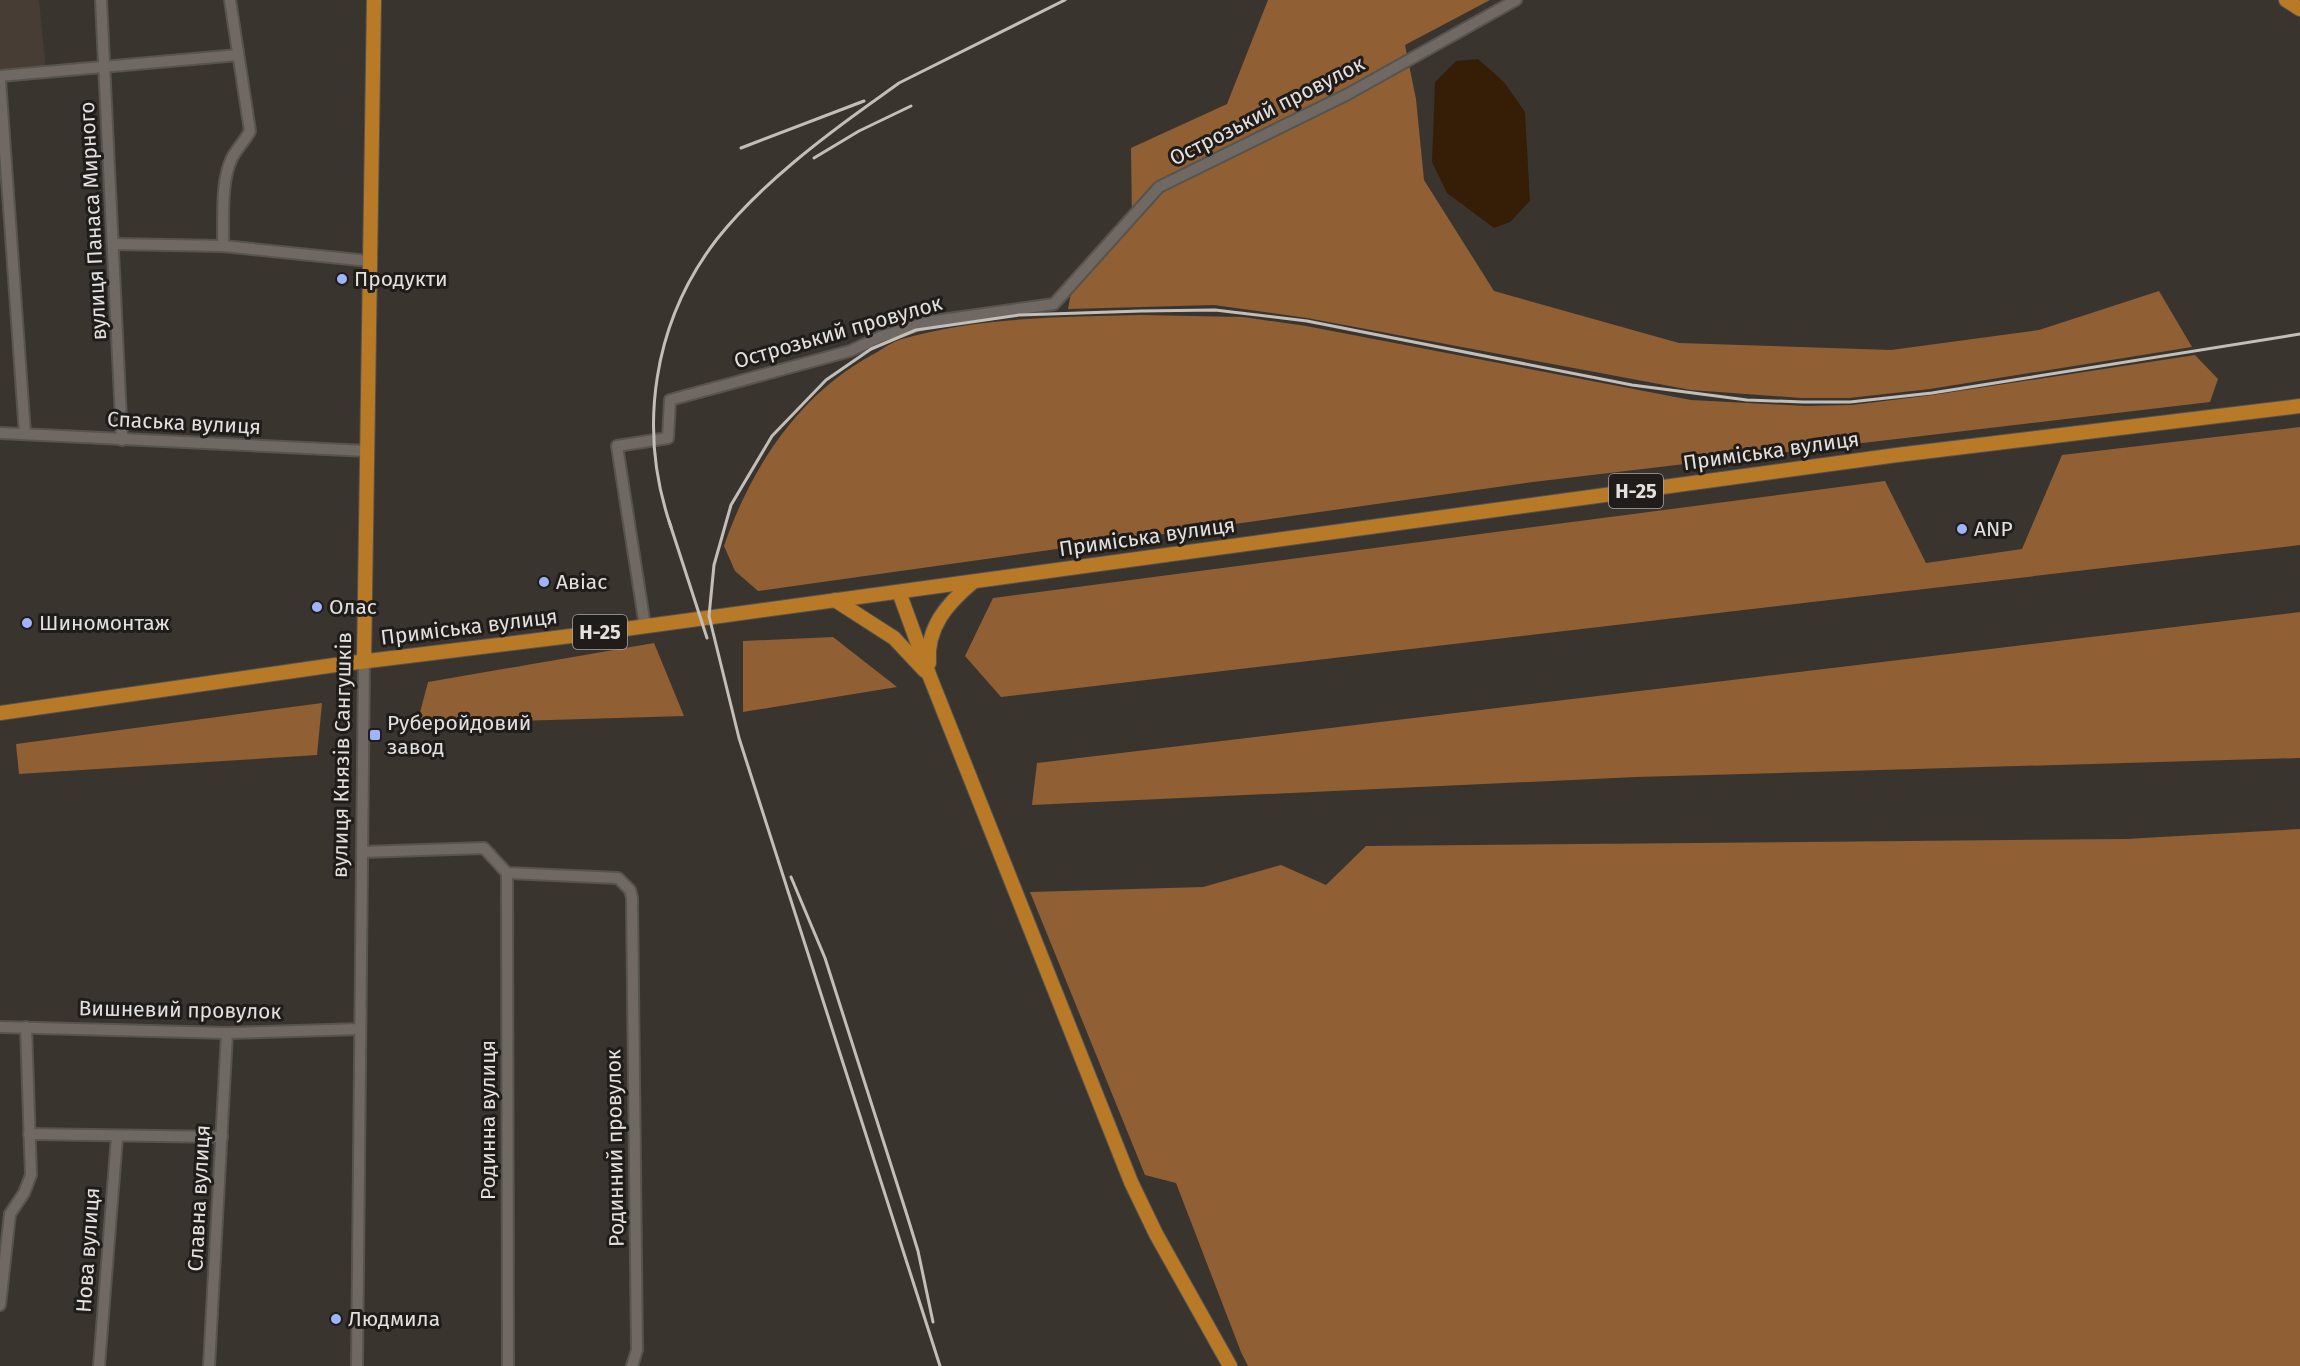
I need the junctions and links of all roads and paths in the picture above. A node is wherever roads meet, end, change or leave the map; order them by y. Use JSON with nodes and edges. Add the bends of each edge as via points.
{"nodes":[{"id":1,"x":101,"y":0,"type":"edge"},
{"id":2,"x":230,"y":0,"type":"edge"},
{"id":3,"x":374,"y":0,"type":"edge"},
{"id":4,"x":1516,"y":0,"type":"edge"},
{"id":5,"x":2286,"y":0,"type":"edge"},
{"id":6,"x":2300,"y":9,"type":"edge"},
{"id":7,"x":238,"y":55,"type":"junction"},
{"id":8,"x":105,"y":68,"type":"junction"},
{"id":9,"x":0,"y":78,"type":"edge"},
{"id":10,"x":114,"y":244,"type":"junction"},
{"id":11,"x":223,"y":246,"type":"junction"},
{"id":12,"x":369,"y":261,"type":"junction"},
{"id":13,"x":2300,"y":406,"type":"edge"},
{"id":14,"x":0,"y":433,"type":"edge"},
{"id":15,"x":25,"y":434,"type":"junction"},
{"id":16,"x":122,"y":440,"type":"junction"},
{"id":17,"x":367,"y":451,"type":"junction"},
{"id":18,"x":973,"y":582,"type":"junction"},
{"id":19,"x":899,"y":592,"type":"junction"},
{"id":20,"x":835,"y":600,"type":"junction"},
{"id":21,"x":645,"y":626,"type":"junction"},
{"id":22,"x":364,"y":661,"type":"junction"},
{"id":23,"x":930,"y":677,"type":"junction"},
{"id":24,"x":0,"y":713,"type":"edge"},
{"id":25,"x":362,"y":852,"type":"junction"},
{"id":26,"x":507,"y":873,"type":"junction"},
{"id":27,"x":0,"y":1027,"type":"edge"},
{"id":28,"x":26,"y":1027,"type":"junction"},
{"id":29,"x":360,"y":1029,"type":"junction"},
{"id":30,"x":227,"y":1032,"type":"junction"},
{"id":31,"x":29,"y":1134,"type":"junction"},
{"id":32,"x":117,"y":1137,"type":"junction"},
{"id":33,"x":222,"y":1137,"type":"junction"},
{"id":34,"x":0,"y":1305,"type":"edge"},
{"id":35,"x":628,"y":1364,"type":"edge"},
{"id":36,"x":99,"y":1366,"type":"edge"},
{"id":37,"x":209,"y":1366,"type":"edge"},
{"id":38,"x":357,"y":1366,"type":"edge"},
{"id":39,"x":508,"y":1366,"type":"edge"},
{"id":40,"x":1230,"y":1366,"type":"edge"}],
"edges":[{"from":1,"to":8,"type":"street","name":"вулиця Панаса Мирного"},
{"from":2,"to":7,"type":"street"},
{"from":3,"to":12,"type":"main road","name":"вулиця Князів Сангушків"},
{"from":4,"to":21,"type":"street","name":"Острозький провулок","via":[[1348,94],[1159,187],[1054,304],[927,322],[850,351],[670,400],[668,438],[617,446]]},
{"from":5,"to":6,"type":"main road"},
{"from":7,"to":8,"type":"street"},
{"from":7,"to":11,"type":"street","via":[[250,130],[233,156],[226,176]]},
{"from":8,"to":9,"type":"street"},
{"from":8,"to":10,"type":"street","name":"вулиця Панаса Мирного"},
{"from":9,"to":15,"type":"street"},
{"from":10,"to":11,"type":"street"},
{"from":10,"to":16,"type":"street","name":"вулиця Панаса Мирного"},
{"from":11,"to":12,"type":"street"},
{"from":12,"to":17,"type":"main road","name":"вулиця Князів Сангушків"},
{"from":13,"to":18,"type":"main road","name":"Приміська вулиця","number":"Н-25","via":[[1898,455]]},
{"from":14,"to":15,"type":"street","name":"Спаська вулиця"},
{"from":15,"to":16,"type":"street","name":"Спаська вулиця"},
{"from":16,"to":17,"type":"street","name":"Спаська вулиця"},
{"from":17,"to":22,"type":"main road","name":"вулиця Князів Сангушків"},
{"from":18,"to":19,"type":"main road","name":"Приміська вулиця","number":"Н-25"},
{"from":18,"to":23,"type":"main road","via":[[955,597],[930,636]]},
{"from":19,"to":20,"type":"main road","name":"Приміська вулиця","number":"Н-25"},
{"from":19,"to":23,"type":"main road"},
{"from":20,"to":21,"type":"main road","name":"Приміська вулиця","number":"Н-25"},
{"from":20,"to":23,"type":"main road","via":[[894,638]]},
{"from":21,"to":22,"type":"main road","name":"Приміська вулиця","number":"Н-25"},
{"from":22,"to":24,"type":"main road","name":"Приміська вулиця","number":"Н-25"},
{"from":22,"to":25,"type":"street","name":"вулиця Князів Сангушків"},
{"from":23,"to":40,"type":"main road","via":[[1131,1182]]},
{"from":25,"to":26,"type":"street","via":[[484,848]]},
{"from":25,"to":29,"type":"street","name":"вулиця Князів Сангушків"},
{"from":26,"to":35,"type":"street","name":"Родинний провулок","via":[[618,878],[632,898],[637,1350]]},
{"from":26,"to":39,"type":"street","name":"Родинна вулиця"},
{"from":27,"to":28,"type":"street","name":"Вишневий провулок"},
{"from":28,"to":30,"type":"street","name":"Вишневий провулок"},
{"from":28,"to":31,"type":"street"},
{"from":29,"to":30,"type":"street","name":"Вишневий провулок"},
{"from":29,"to":38,"type":"street","name":"вулиця Князів Сангушків"},
{"from":30,"to":33,"type":"street","name":"Славна вулиця"},
{"from":31,"to":32,"type":"street"},
{"from":31,"to":34,"type":"street","via":[[31,1175],[10,1214]]},
{"from":32,"to":33,"type":"street"},
{"from":32,"to":36,"type":"street","name":"Нова вулиця"},
{"from":33,"to":37,"type":"street","name":"Славна вулиця"}]}
